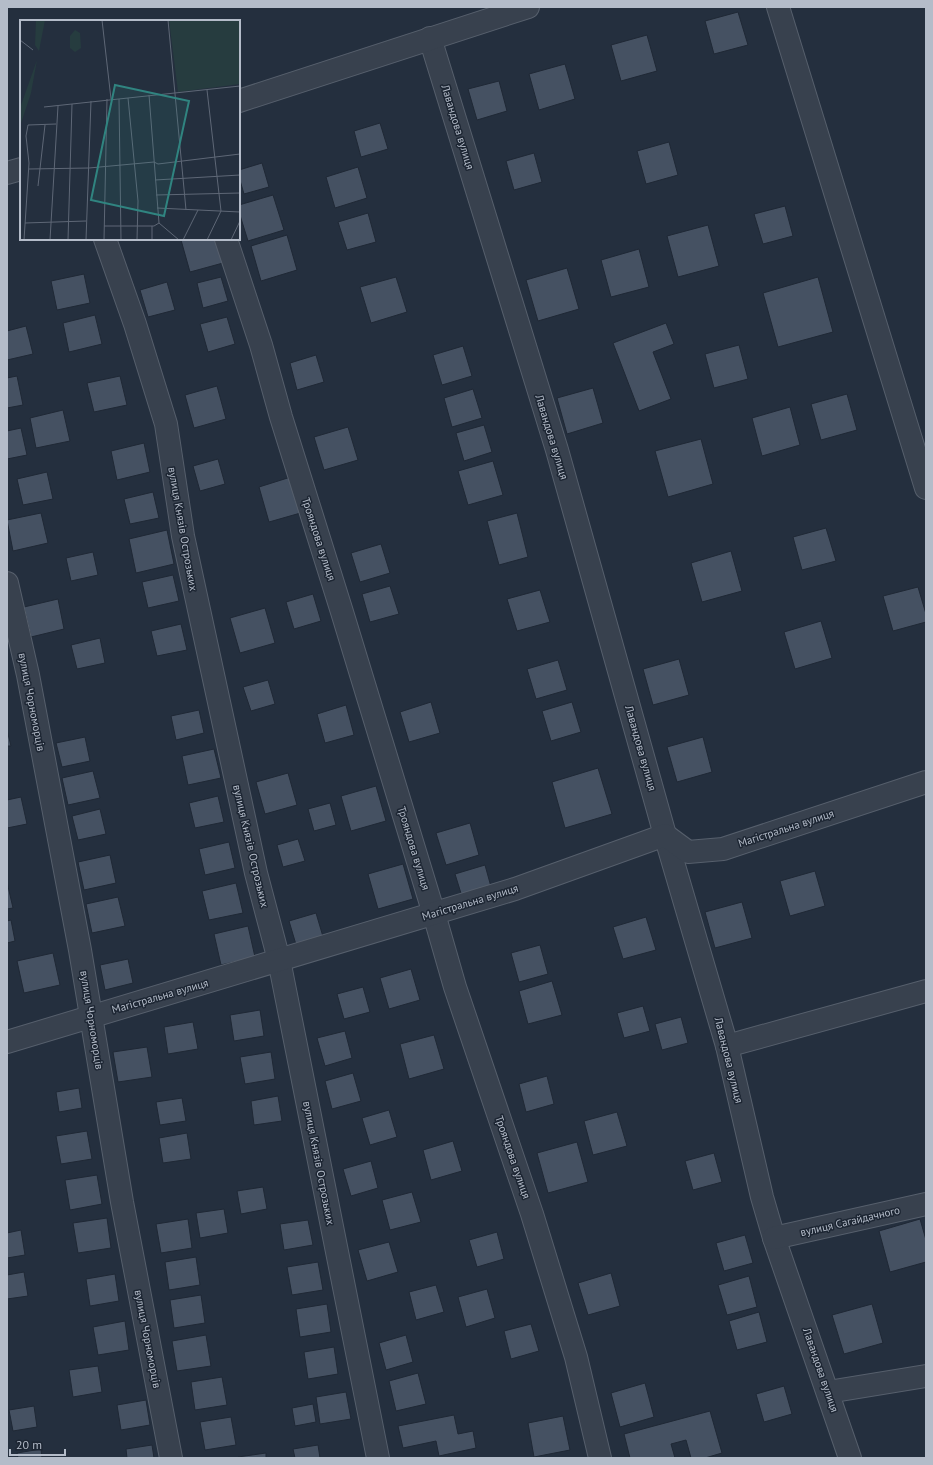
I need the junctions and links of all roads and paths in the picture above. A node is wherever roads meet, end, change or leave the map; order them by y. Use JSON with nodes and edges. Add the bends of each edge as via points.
{"nodes":[{"id":1,"x":528,"y":7,"type":"edge"},
{"id":2,"x":778,"y":7,"type":"edge"},
{"id":3,"x":430,"y":38,"type":"junction"},
{"id":4,"x":240,"y":101,"type":"edge"},
{"id":5,"x":20,"y":169,"type":"edge"},
{"id":6,"x":7,"y":173,"type":"edge"},
{"id":7,"x":105,"y":240,"type":"edge"},
{"id":8,"x":226,"y":240,"type":"edge"},
{"id":9,"x":926,"y":488,"type":"edge"},
{"id":10,"x":7,"y":583,"type":"edge"},
{"id":11,"x":926,"y":782,"type":"edge"},
{"id":12,"x":665,"y":835,"type":"junction"},
{"id":13,"x":434,"y":914,"type":"junction"},
{"id":14,"x":279,"y":960,"type":"junction"},
{"id":15,"x":926,"y":991,"type":"edge"},
{"id":16,"x":91,"y":1016,"type":"junction"},
{"id":17,"x":7,"y":1042,"type":"edge"},
{"id":18,"x":726,"y":1046,"type":"junction"},
{"id":19,"x":926,"y":1204,"type":"edge"},
{"id":20,"x":774,"y":1238,"type":"junction"},
{"id":21,"x":926,"y":1376,"type":"edge"},
{"id":22,"x":828,"y":1392,"type":"junction"},
{"id":23,"x":171,"y":1458,"type":"edge"},
{"id":24,"x":378,"y":1458,"type":"edge"},
{"id":25,"x":600,"y":1458,"type":"edge"},
{"id":26,"x":850,"y":1458,"type":"edge"}],
"edges":[{"from":1,"to":3,"type":"street"},
{"from":2,"to":9,"type":"street"},
{"from":3,"to":4,"type":"street"},
{"from":3,"to":12,"type":"street","name":"Лавандова вулиця","via":[[557,450]]},
{"from":5,"to":6,"type":"street"},
{"from":7,"to":14,"type":"street","name":"вулиця Князів Острозьких","via":[[166,424],[183,536],[255,866]]},
{"from":8,"to":13,"type":"street","name":"Трояндова вулиця","via":[[261,345],[280,417]]},
{"from":10,"to":16,"type":"street","name":"вулиця Чорноморців","via":[[28,675]]},
{"from":11,"to":12,"type":"street","name":"Магістральна вулиця","via":[[723,849],[688,852]]},
{"from":12,"to":13,"type":"street","name":"Магістральна вулиця","via":[[515,889]]},
{"from":12,"to":18,"type":"street","name":"Лавандова вулиця"},
{"from":13,"to":14,"type":"street","name":"Магістральна вулиця"},
{"from":13,"to":25,"type":"street","name":"Трояндова вулиця","via":[[455,987],[539,1237],[576,1357]]},
{"from":14,"to":16,"type":"street","name":"Магістральна вулиця"},
{"from":14,"to":24,"type":"street","name":"вулиця Князів Острозьких"},
{"from":15,"to":18,"type":"street"},
{"from":16,"to":17,"type":"street","name":"Магістральна вулиця"},
{"from":16,"to":23,"type":"street","name":"вулиця Чорноморців","via":[[122,1202]]},
{"from":18,"to":20,"type":"street","name":"Лавандова вулиця"},
{"from":19,"to":20,"type":"street","name":"вулиця Сагайдачного"},
{"from":20,"to":22,"type":"street","name":"Лавандова вулиця"},
{"from":21,"to":22,"type":"street"},
{"from":22,"to":26,"type":"street","name":"Лавандова вулиця"}]}
